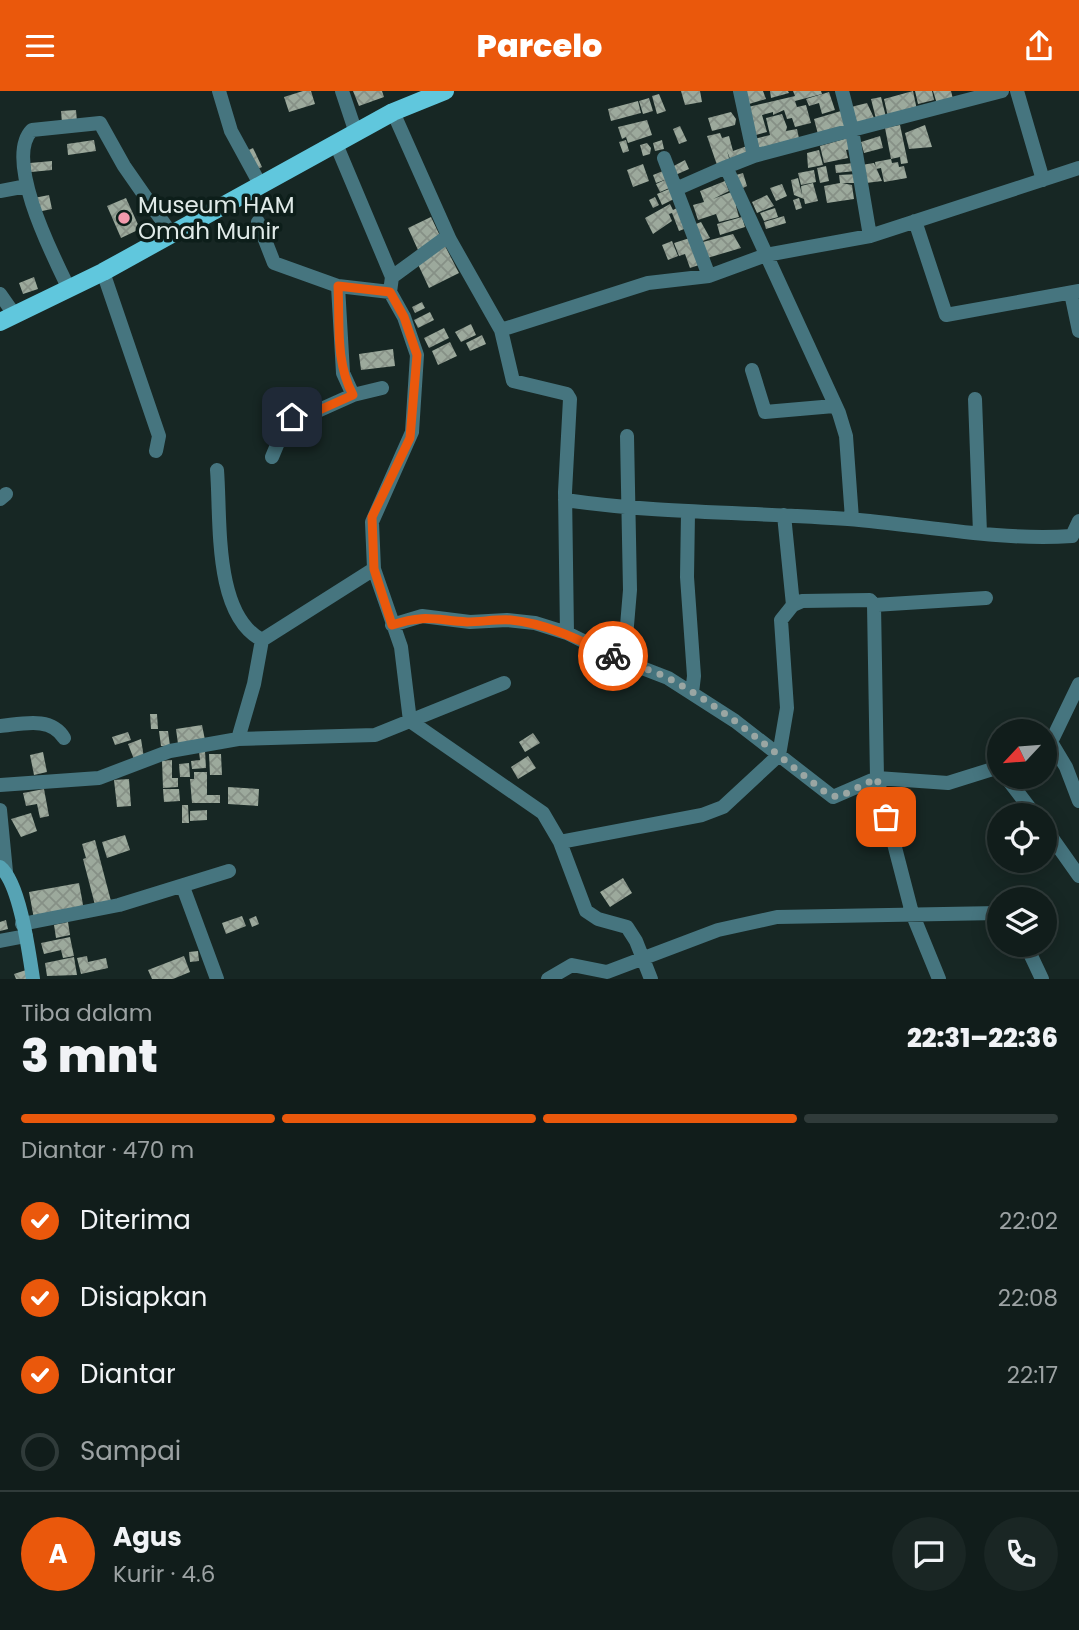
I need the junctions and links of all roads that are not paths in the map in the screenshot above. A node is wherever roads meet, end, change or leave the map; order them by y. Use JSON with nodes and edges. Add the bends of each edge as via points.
{"nodes":[{"id":1,"x":219,"y":91,"type":"edge"},
{"id":2,"x":342,"y":91,"type":"edge"},
{"id":3,"x":446,"y":91,"type":"edge"},
{"id":4,"x":740,"y":91,"type":"edge"},
{"id":5,"x":842,"y":91,"type":"edge"},
{"id":6,"x":1002,"y":91,"type":"edge"},
{"id":7,"x":1017,"y":91,"type":"edge"},
{"id":8,"x":972,"y":95,"type":"edge"},
{"id":9,"x":415,"y":97,"type":"edge"},
{"id":10,"x":393,"y":112,"type":"junction"},
{"id":11,"x":852,"y":130,"type":"junction"},
{"id":12,"x":356,"y":133,"type":"junction"},
{"id":13,"x":336,"y":144,"type":"junction"},
{"id":14,"x":754,"y":156,"type":"junction"},
{"id":15,"x":664,"y":158,"type":"dead end"},
{"id":16,"x":726,"y":167,"type":"junction"},
{"id":17,"x":1079,"y":168,"type":"edge"},
{"id":18,"x":1043,"y":180,"type":"junction"},
{"id":19,"x":27,"y":186,"type":"junction"},
{"id":20,"x":261,"y":186,"type":"junction"},
{"id":21,"x":676,"y":189,"type":"junction"},
{"id":22,"x":0,"y":191,"type":"edge"},
{"id":23,"x":915,"y":221,"type":"junction"},
{"id":24,"x":258,"y":222,"type":"dead end"},
{"id":25,"x":172,"y":235,"type":"junction"},
{"id":26,"x":448,"y":236,"type":"junction"},
{"id":27,"x":870,"y":236,"type":"junction"},
{"id":28,"x":766,"y":255,"type":"junction"},
{"id":29,"x":103,"y":272,"type":"junction"},
{"id":30,"x":709,"y":276,"type":"junction"},
{"id":31,"x":392,"y":277,"type":"junction"},
{"id":32,"x":338,"y":286,"type":"junction"},
{"id":33,"x":69,"y":289,"type":"junction"},
{"id":34,"x":390,"y":292,"type":"junction"},
{"id":35,"x":1075,"y":292,"type":"edge"},
{"id":36,"x":0,"y":293,"type":"edge"},
{"id":37,"x":7,"y":318,"type":"edge"},
{"id":38,"x":501,"y":330,"type":"junction"},
{"id":39,"x":1079,"y":331,"type":"edge"},
{"id":40,"x":752,"y":370,"type":"dead end"},
{"id":41,"x":382,"y":389,"type":"dead end"},
{"id":42,"x":353,"y":395,"type":"junction"},
{"id":43,"x":975,"y":399,"type":"dead end"},
{"id":44,"x":834,"y":406,"type":"junction"},
{"id":45,"x":627,"y":436,"type":"dead end"},
{"id":46,"x":156,"y":451,"type":"dead end"},
{"id":47,"x":272,"y":457,"type":"dead end"},
{"id":48,"x":217,"y":470,"type":"dead end"},
{"id":49,"x":565,"y":500,"type":"junction"},
{"id":50,"x":627,"y":509,"type":"junction"},
{"id":51,"x":688,"y":513,"type":"junction"},
{"id":52,"x":784,"y":515,"type":"junction"},
{"id":53,"x":852,"y":519,"type":"junction"},
{"id":54,"x":1079,"y":521,"type":"edge"},
{"id":55,"x":981,"y":533,"type":"junction"},
{"id":56,"x":374,"y":569,"type":"junction"},
{"id":57,"x":986,"y":598,"type":"dead end"},
{"id":58,"x":793,"y":605,"type":"junction"},
{"id":59,"x":874,"y":605,"type":"junction"},
{"id":60,"x":392,"y":625,"type":"junction"},
{"id":61,"x":567,"y":633,"type":"junction"},
{"id":62,"x":262,"y":641,"type":"junction"},
{"id":63,"x":624,"y":661,"type":"junction"},
{"id":64,"x":504,"y":683,"type":"dead end"},
{"id":65,"x":1079,"y":684,"type":"edge"},
{"id":66,"x":692,"y":693,"type":"junction"},
{"id":67,"x":410,"y":722,"type":"junction"},
{"id":68,"x":0,"y":726,"type":"edge"},
{"id":69,"x":1057,"y":727,"type":"edge"},
{"id":70,"x":64,"y":738,"type":"dead end"},
{"id":71,"x":238,"y":739,"type":"junction"},
{"id":72,"x":779,"y":755,"type":"junction"},
{"id":73,"x":1057,"y":756,"type":"edge"},
{"id":74,"x":987,"y":771,"type":"edge"},
{"id":75,"x":877,"y":778,"type":"junction"},
{"id":76,"x":0,"y":785,"type":"edge"},
{"id":77,"x":1015,"y":789,"type":"edge"},
{"id":78,"x":1079,"y":801,"type":"edge"},
{"id":79,"x":1026,"y":803,"type":"edge"},
{"id":80,"x":0,"y":810,"type":"edge"},
{"id":81,"x":560,"y":842,"type":"junction"},
{"id":82,"x":1057,"y":845,"type":"edge"},
{"id":83,"x":3,"y":870,"type":"edge"},
{"id":84,"x":229,"y":871,"type":"dead end"},
{"id":85,"x":1079,"y":876,"type":"edge"},
{"id":86,"x":183,"y":887,"type":"junction"},
{"id":87,"x":912,"y":913,"type":"junction"},
{"id":88,"x":987,"y":913,"type":"edge"},
{"id":89,"x":24,"y":930,"type":"junction"},
{"id":90,"x":0,"y":941,"type":"edge"},
{"id":91,"x":1032,"y":957,"type":"edge"},
{"id":92,"x":643,"y":958,"type":"junction"},
{"id":93,"x":33,"y":979,"type":"edge"},
{"id":94,"x":217,"y":979,"type":"edge"},
{"id":95,"x":548,"y":979,"type":"edge"},
{"id":96,"x":651,"y":979,"type":"edge"},
{"id":97,"x":939,"y":979,"type":"edge"},
{"id":98,"x":1042,"y":979,"type":"edge"}],
"edges":[{"from":1,"to":20,"type":"street","via":[[231,131]]},
{"from":2,"to":12,"type":"street"},
{"from":3,"to":9,"type":"main road"},
{"from":4,"to":14,"type":"street"},
{"from":5,"to":11,"type":"street"},
{"from":6,"to":8,"type":"street"},
{"from":7,"to":18,"type":"street"},
{"from":8,"to":11,"type":"street"},
{"from":9,"to":10,"type":"main road"},
{"from":10,"to":12,"type":"main road"},
{"from":10,"to":26,"type":"street"},
{"from":11,"to":14,"type":"street"},
{"from":11,"to":27,"type":"street"},
{"from":12,"to":13,"type":"main road"},
{"from":13,"to":20,"type":"main road"},
{"from":13,"to":31,"type":"street"},
{"from":14,"to":16,"type":"street"},
{"from":15,"to":21,"type":"street"},
{"from":16,"to":21,"type":"street"},
{"from":16,"to":28,"type":"street"},
{"from":17,"to":18,"type":"street"},
{"from":18,"to":23,"type":"street"},
{"from":19,"to":22,"type":"street"},
{"from":19,"to":25,"type":"street","via":[[24,162],[29,132],[99,122]]},
{"from":19,"to":33,"type":"street"},
{"from":20,"to":25,"type":"main road"},
{"from":21,"to":30,"type":"street"},
{"from":23,"to":27,"type":"street"},
{"from":23,"to":35,"type":"street","via":[[947,315]]},
{"from":24,"to":32,"type":"street","via":[[272,262]]},
{"from":25,"to":29,"type":"main road"},
{"from":26,"to":31,"type":"street"},
{"from":26,"to":38,"type":"street"},
{"from":27,"to":28,"type":"street"},
{"from":28,"to":30,"type":"street"},
{"from":28,"to":44,"type":"street"},
{"from":29,"to":33,"type":"main road"},
{"from":29,"to":46,"type":"street","via":[[159,436]]},
{"from":30,"to":38,"type":"street","via":[[648,283]]},
{"from":31,"to":34,"type":"street"},
{"from":32,"to":34,"type":"street"},
{"from":32,"to":42,"type":"street","via":[[341,359]]},
{"from":33,"to":37,"type":"main road"},
{"from":34,"to":56,"type":"street","via":[[417,355],[410,438],[372,517]]},
{"from":35,"to":39,"type":"street"},
{"from":36,"to":37,"type":"street"},
{"from":38,"to":49,"type":"street","via":[[514,383],[567,394],[570,399]]},
{"from":40,"to":44,"type":"street","via":[[765,412]]},
{"from":41,"to":42,"type":"street"},
{"from":42,"to":47,"type":"street","via":[[288,419]]},
{"from":43,"to":55,"type":"street"},
{"from":44,"to":53,"type":"street","via":[[846,436]]},
{"from":45,"to":50,"type":"street"},
{"from":48,"to":62,"type":"street","via":[[230,603],[243,626]]},
{"from":49,"to":50,"type":"street"},
{"from":49,"to":61,"type":"street"},
{"from":50,"to":51,"type":"street"},
{"from":50,"to":63,"type":"street","via":[[630,590]]},
{"from":51,"to":52,"type":"street"},
{"from":51,"to":66,"type":"street"},
{"from":52,"to":53,"type":"street"},
{"from":52,"to":58,"type":"street"},
{"from":53,"to":55,"type":"street"},
{"from":54,"to":55,"type":"street","via":[[1072,536]]},
{"from":56,"to":60,"type":"street"},
{"from":56,"to":62,"type":"street"},
{"from":57,"to":59,"type":"street"},
{"from":58,"to":59,"type":"street","via":[[868,599]]},
{"from":58,"to":72,"type":"street","via":[[780,624],[787,708]]},
{"from":59,"to":75,"type":"street"},
{"from":60,"to":61,"type":"street","via":[[422,617],[507,620]]},
{"from":60,"to":67,"type":"street","via":[[401,647]]},
{"from":61,"to":63,"type":"street"},
{"from":62,"to":71,"type":"street"},
{"from":63,"to":66,"type":"street"},
{"from":64,"to":67,"type":"street"},
{"from":65,"to":69,"type":"street"},
{"from":66,"to":72,"type":"street"},
{"from":67,"to":71,"type":"street","via":[[375,735]]},
{"from":67,"to":81,"type":"street","via":[[536,807]]},
{"from":68,"to":70,"type":"street","via":[[51,725]]},
{"from":71,"to":76,"type":"street","via":[[170,751],[99,778]]},
{"from":72,"to":75,"type":"street","via":[[836,797]]},
{"from":72,"to":81,"type":"street","via":[[715,811]]},
{"from":73,"to":78,"type":"street"},
{"from":74,"to":75,"type":"street","via":[[948,783]]},
{"from":75,"to":87,"type":"street"},
{"from":77,"to":79,"type":"street"},
{"from":80,"to":83,"type":"street"},
{"from":81,"to":92,"type":"street","via":[[586,911],[626,927]]},
{"from":82,"to":85,"type":"street"},
{"from":83,"to":89,"type":"street"},
{"from":84,"to":86,"type":"street"},
{"from":86,"to":89,"type":"street"},
{"from":86,"to":94,"type":"street"},
{"from":87,"to":88,"type":"street"},
{"from":87,"to":92,"type":"street","via":[[777,917],[718,930]]},
{"from":87,"to":97,"type":"street"},
{"from":89,"to":90,"type":"street"},
{"from":89,"to":93,"type":"street"},
{"from":91,"to":98,"type":"street"},
{"from":92,"to":95,"type":"street","via":[[605,973],[572,965]]},
{"from":92,"to":96,"type":"street"}]}
